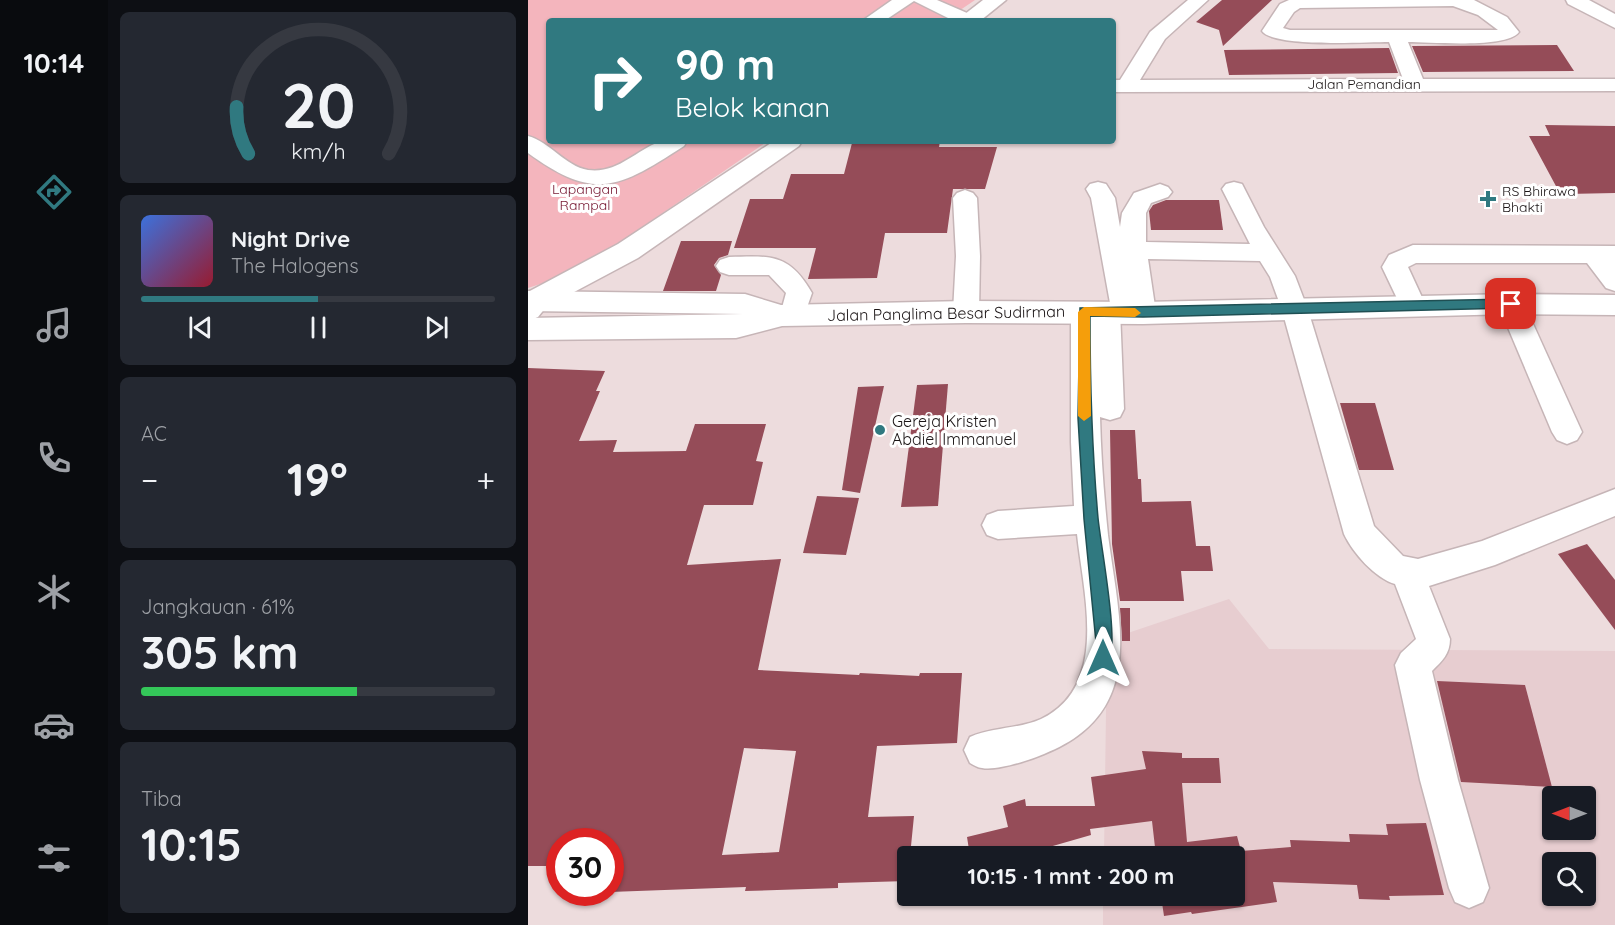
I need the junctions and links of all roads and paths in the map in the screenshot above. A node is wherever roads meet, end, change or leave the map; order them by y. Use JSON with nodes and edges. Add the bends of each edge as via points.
{"nodes":[{"id":1,"x":905,"y":0,"type":"edge"},
{"id":2,"x":922,"y":0,"type":"edge"},
{"id":3,"x":996,"y":0,"type":"edge"},
{"id":4,"x":1199,"y":0,"type":"edge"},
{"id":5,"x":1575,"y":0,"type":"edge"},
{"id":6,"x":876,"y":18,"type":"edge"},
{"id":7,"x":960,"y":18,"type":"edge"},
{"id":8,"x":970,"y":18,"type":"edge"},
{"id":9,"x":1615,"y":22,"type":"edge"},
{"id":10,"x":1396,"y":36,"type":"junction"},
{"id":11,"x":1415,"y":84,"type":"junction"},
{"id":12,"x":1120,"y":85,"type":"edge"},
{"id":13,"x":1615,"y":85,"type":"edge"},
{"id":14,"x":528,"y":143,"type":"edge"},
{"id":15,"x":671,"y":144,"type":"edge"},
{"id":16,"x":786,"y":144,"type":"edge"},
{"id":17,"x":1098,"y":189,"type":"dead end"},
{"id":18,"x":1234,"y":189,"type":"dead end"},
{"id":19,"x":1160,"y":192,"type":"dead end"},
{"id":20,"x":965,"y":198,"type":"dead end"},
{"id":21,"x":1136,"y":250,"type":"junction"},
{"id":22,"x":1266,"y":253,"type":"junction"},
{"id":23,"x":1605,"y":255,"type":"edge"},
{"id":24,"x":729,"y":266,"type":"dead end"},
{"id":25,"x":1615,"y":282,"type":"edge"},
{"id":26,"x":531,"y":304,"type":"edge"},
{"id":27,"x":1511,"y":304,"type":"junction"},
{"id":28,"x":1615,"y":305,"type":"edge"},
{"id":29,"x":1413,"y":306,"type":"junction"},
{"id":30,"x":1295,"y":310,"type":"junction"},
{"id":31,"x":966,"y":312,"type":"junction"},
{"id":32,"x":1115,"y":312,"type":"junction"},
{"id":33,"x":787,"y":315,"type":"junction"},
{"id":34,"x":528,"y":329,"type":"edge"},
{"id":35,"x":1110,"y":409,"type":"dead end"},
{"id":36,"x":1567,"y":432,"type":"dead end"},
{"id":37,"x":1615,"y":502,"type":"edge"},
{"id":38,"x":1091,"y":519,"type":"junction"},
{"id":39,"x":998,"y":525,"type":"dead end"},
{"id":40,"x":1408,"y":574,"type":"junction"},
{"id":41,"x":983,"y":750,"type":"dead end"},
{"id":42,"x":1469,"y":888,"type":"dead end"}],
"edges":[{"from":1,"to":6,"type":"street"},
{"from":2,"to":7,"type":"street"},
{"from":3,"to":8,"type":"main road"},
{"from":4,"to":12,"type":"street","via":[[1157,36]]},
{"from":5,"to":9,"type":"street"},
{"from":10,"to":10,"type":"street","via":[[1289,36],[1272,31],[1287,8],[1297,3],[1453,0],[1475,6],[1504,23],[1509,32],[1499,36]]},
{"from":10,"to":11,"type":"street"},
{"from":11,"to":12,"type":"street","name":"Jalan Pemandian"},
{"from":11,"to":13,"type":"street","name":"Jalan Pemandian"},
{"from":14,"to":15,"type":"street","via":[[573,172],[606,177],[636,166]]},
{"from":16,"to":26,"type":"main road","via":[[628,251]]},
{"from":17,"to":32,"type":"street","via":[[1103,198]]},
{"from":18,"to":22,"type":"street"},
{"from":19,"to":21,"type":"street","via":[[1142,198],[1134,213]]},
{"from":20,"to":31,"type":"street"},
{"from":21,"to":22,"type":"street"},
{"from":21,"to":32,"type":"street","via":[[1138,291]]},
{"from":22,"to":30,"type":"street","via":[[1282,276]]},
{"from":23,"to":25,"type":"street"},
{"from":23,"to":29,"type":"street","via":[[1413,254],[1398,261],[1395,267]]},
{"from":24,"to":33,"type":"street","via":[[783,270],[799,293]]},
{"from":26,"to":33,"type":"main road","name":"Jalan Panglima Besar Sudirman","via":[[745,304]]},
{"from":27,"to":28,"type":"main road","name":"Jalan Panglima Besar Sudirman"},
{"from":27,"to":29,"type":"main road","name":"Jalan Panglima Besar Sudirman"},
{"from":27,"to":36,"type":"street"},
{"from":29,"to":30,"type":"main road","name":"Jalan Panglima Besar Sudirman"},
{"from":30,"to":32,"type":"main road","name":"Jalan Panglima Besar Sudirman"},
{"from":30,"to":40,"type":"street","via":[[1360,534],[1394,569]]},
{"from":31,"to":32,"type":"main road","name":"Jalan Panglima Besar Sudirman"},
{"from":31,"to":33,"type":"main road","name":"Jalan Panglima Besar Sudirman"},
{"from":32,"to":35,"type":"street"},
{"from":32,"to":38,"type":"street","via":[[1084,418]]},
{"from":33,"to":34,"type":"main road","name":"Jalan Panglima Besar Sudirman","via":[[736,327]]},
{"from":37,"to":40,"type":"street","via":[[1484,555]]},
{"from":38,"to":39,"type":"street"},
{"from":38,"to":41,"type":"street","via":[[1103,626],[1098,682],[1086,704],[1065,726],[1040,738]]},
{"from":40,"to":42,"type":"street","via":[[1433,639],[1433,647],[1413,665]]}]}
